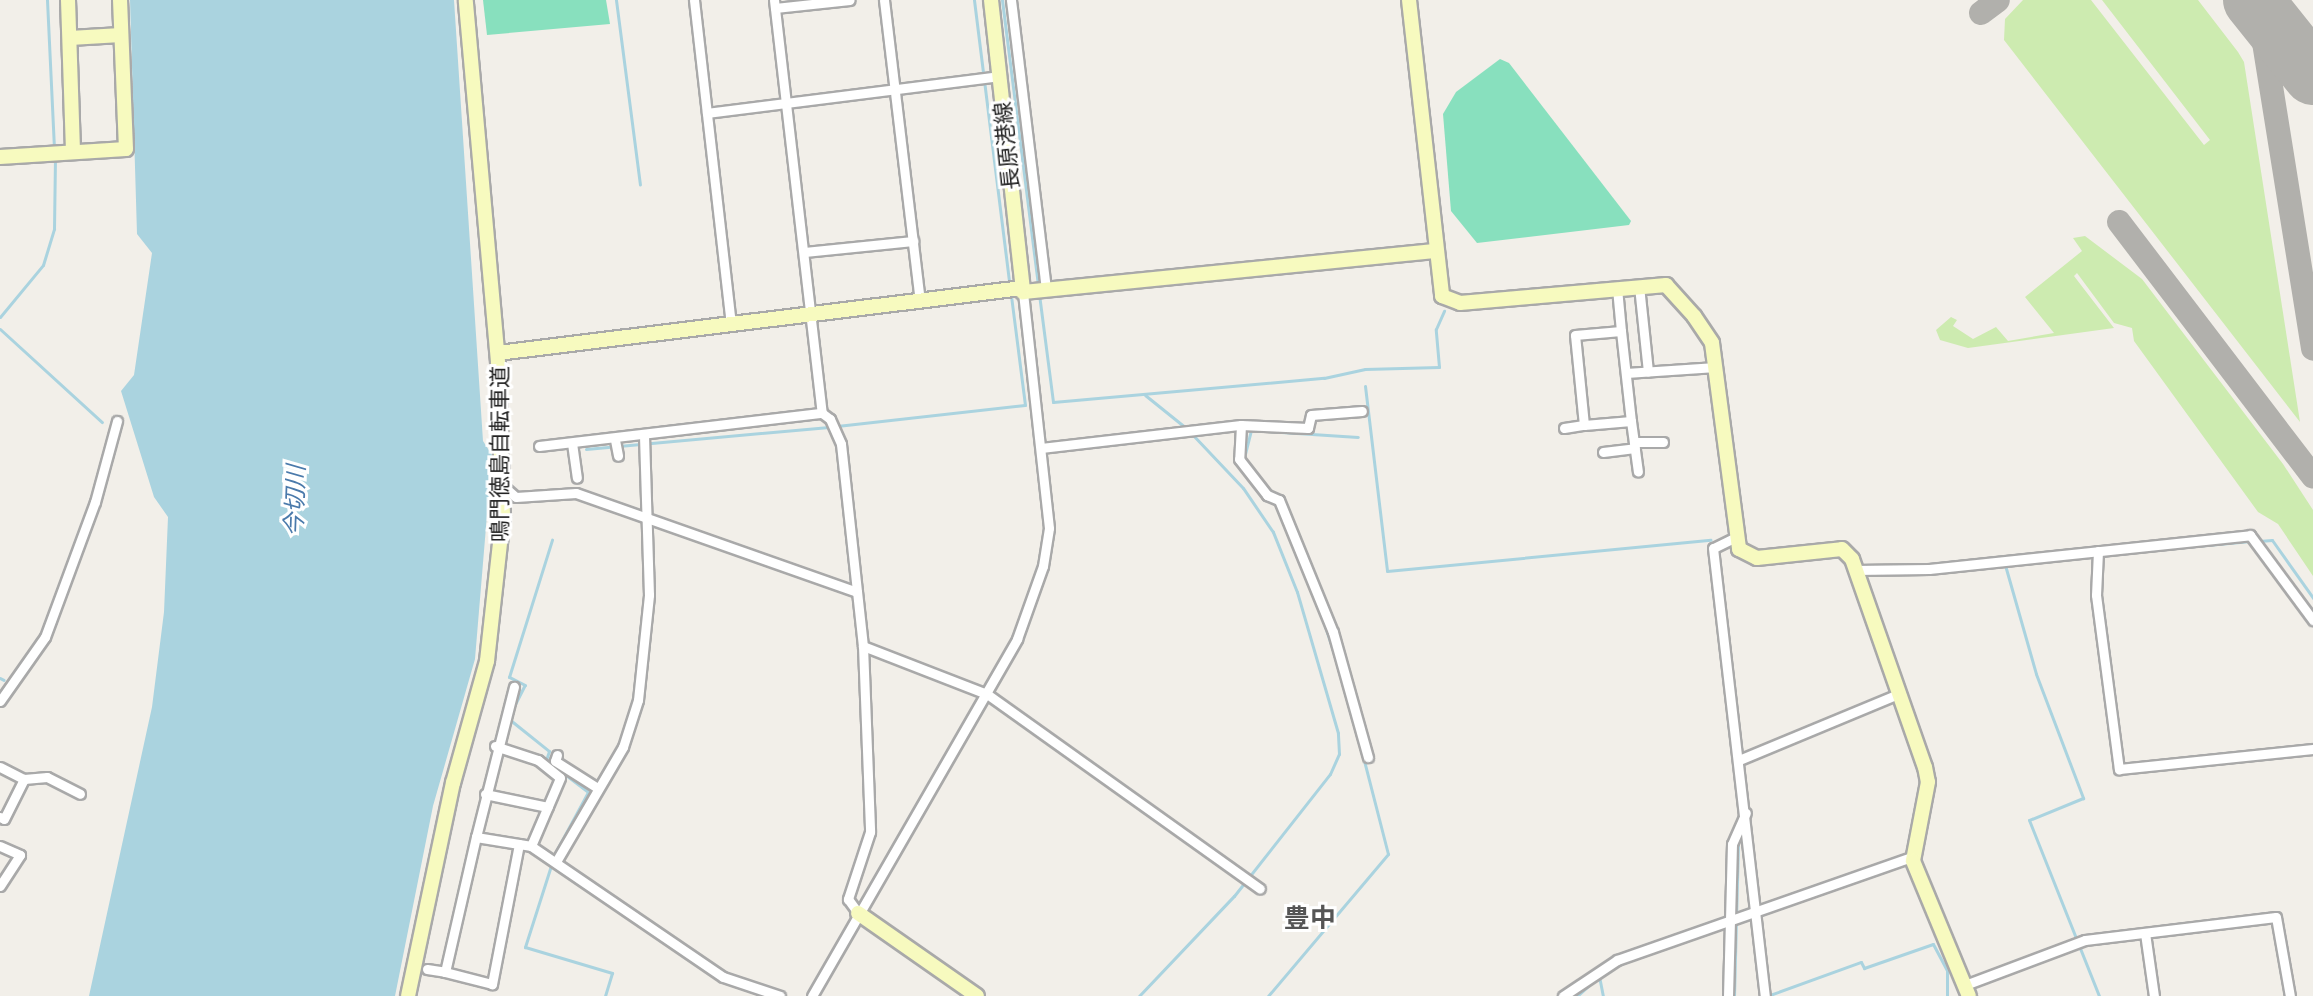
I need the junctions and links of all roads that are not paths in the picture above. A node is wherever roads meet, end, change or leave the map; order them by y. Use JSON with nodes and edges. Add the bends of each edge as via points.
{"nodes":[{"id":1,"x":68,"y":0,"type":"edge"},
{"id":2,"x":120,"y":0,"type":"edge"},
{"id":3,"x":466,"y":0,"type":"edge"},
{"id":4,"x":694,"y":0,"type":"edge"},
{"id":5,"x":850,"y":0,"type":"edge"},
{"id":6,"x":884,"y":0,"type":"edge"},
{"id":7,"x":991,"y":0,"type":"edge"},
{"id":8,"x":1011,"y":0,"type":"edge"},
{"id":9,"x":1409,"y":0,"type":"edge"},
{"id":10,"x":775,"y":4,"type":"edge"},
{"id":11,"x":121,"y":35,"type":"junction"},
{"id":12,"x":70,"y":38,"type":"junction"},
{"id":13,"x":998,"y":76,"type":"junction"},
{"id":14,"x":894,"y":89,"type":"junction"},
{"id":15,"x":786,"y":103,"type":"junction"},
{"id":16,"x":707,"y":113,"type":"junction"},
{"id":17,"x":73,"y":152,"type":"junction"},
{"id":18,"x":0,"y":157,"type":"edge"},
{"id":19,"x":913,"y":241,"type":"junction"},
{"id":20,"x":1435,"y":251,"type":"junction"},
{"id":21,"x":804,"y":252,"type":"junction"},
{"id":22,"x":1639,"y":286,"type":"junction"},
{"id":23,"x":1617,"y":288,"type":"junction"},
{"id":24,"x":1046,"y":289,"type":"junction"},
{"id":25,"x":1023,"y":290,"type":"junction"},
{"id":26,"x":920,"y":300,"type":"junction"},
{"id":27,"x":811,"y":312,"type":"junction"},
{"id":28,"x":731,"y":323,"type":"junction"},
{"id":29,"x":1621,"y":331,"type":"junction"},
{"id":30,"x":498,"y":353,"type":"junction"},
{"id":31,"x":1716,"y":367,"type":"junction"},
{"id":32,"x":1648,"y":372,"type":"junction"},
{"id":33,"x":1626,"y":373,"type":"junction"},
{"id":34,"x":1362,"y":411,"type":"dead end"},
{"id":35,"x":822,"y":413,"type":"junction"},
{"id":36,"x":117,"y":421,"type":"dead end"},
{"id":37,"x":1631,"y":421,"type":"junction"},
{"id":38,"x":1241,"y":425,"type":"junction"},
{"id":39,"x":1584,"y":425,"type":"junction"},
{"id":40,"x":1564,"y":428,"type":"dead end"},
{"id":41,"x":644,"y":437,"type":"junction"},
{"id":42,"x":615,"y":440,"type":"junction"},
{"id":43,"x":1663,"y":442,"type":"dead end"},
{"id":44,"x":572,"y":443,"type":"junction"},
{"id":45,"x":1634,"y":445,"type":"junction"},
{"id":46,"x":539,"y":446,"type":"dead end"},
{"id":47,"x":1041,"y":448,"type":"junction"},
{"id":48,"x":1603,"y":452,"type":"dead end"},
{"id":49,"x":618,"y":456,"type":"dead end"},
{"id":50,"x":1638,"y":472,"type":"dead end"},
{"id":51,"x":577,"y":478,"type":"dead end"},
{"id":52,"x":502,"y":485,"type":"junction"},
{"id":53,"x":645,"y":518,"type":"junction"},
{"id":54,"x":1736,"y":537,"type":"junction"},
{"id":55,"x":2098,"y":551,"type":"junction"},
{"id":56,"x":1855,"y":570,"type":"junction"},
{"id":57,"x":857,"y":592,"type":"junction"},
{"id":58,"x":2313,"y":620,"type":"edge"},
{"id":59,"x":863,"y":646,"type":"junction"},
{"id":60,"x":514,"y":687,"type":"dead end"},
{"id":61,"x":987,"y":694,"type":"junction"},
{"id":62,"x":1898,"y":694,"type":"junction"},
{"id":63,"x":0,"y":701,"type":"edge"},
{"id":64,"x":495,"y":746,"type":"junction"},
{"id":65,"x":2313,"y":749,"type":"edge"},
{"id":66,"x":557,"y":755,"type":"dead end"},
{"id":67,"x":1368,"y":757,"type":"dead end"},
{"id":68,"x":1739,"y":760,"type":"junction"},
{"id":69,"x":0,"y":767,"type":"edge"},
{"id":70,"x":24,"y":779,"type":"junction"},
{"id":71,"x":596,"y":787,"type":"junction"},
{"id":72,"x":80,"y":794,"type":"dead end"},
{"id":73,"x":485,"y":794,"type":"junction"},
{"id":74,"x":548,"y":807,"type":"junction"},
{"id":75,"x":1746,"y":813,"type":"junction"},
{"id":76,"x":0,"y":817,"type":"edge"},
{"id":77,"x":476,"y":837,"type":"junction"},
{"id":78,"x":519,"y":844,"type":"junction"},
{"id":79,"x":0,"y":846,"type":"edge"},
{"id":80,"x":531,"y":846,"type":"junction"},
{"id":81,"x":1911,"y":857,"type":"junction"},
{"id":82,"x":557,"y":860,"type":"junction"},
{"id":83,"x":0,"y":886,"type":"edge"},
{"id":84,"x":1260,"y":889,"type":"dead end"},
{"id":85,"x":1755,"y":912,"type":"junction"},
{"id":86,"x":858,"y":913,"type":"junction"},
{"id":87,"x":1732,"y":919,"type":"junction"},
{"id":88,"x":2145,"y":933,"type":"junction"},
{"id":89,"x":427,"y":969,"type":"dead end"},
{"id":90,"x":445,"y":972,"type":"junction"},
{"id":91,"x":492,"y":984,"type":"junction"},
{"id":92,"x":503,"y":988,"type":"dead end"},
{"id":93,"x":1967,"y":990,"type":"edge"},
{"id":94,"x":408,"y":996,"type":"edge"},
{"id":95,"x":780,"y":996,"type":"edge"},
{"id":96,"x":812,"y":996,"type":"edge"},
{"id":97,"x":977,"y":996,"type":"edge"},
{"id":98,"x":1563,"y":996,"type":"edge"},
{"id":99,"x":1728,"y":996,"type":"edge"},
{"id":100,"x":1765,"y":996,"type":"edge"},
{"id":101,"x":2154,"y":996,"type":"edge"},
{"id":102,"x":2290,"y":996,"type":"edge"}],
"edges":[{"from":1,"to":12,"type":"street"},
{"from":2,"to":11,"type":"street"},
{"from":3,"to":30,"type":"street","name":"鳴門徳島自転車道"},
{"from":4,"to":16,"type":"street"},
{"from":5,"to":10,"type":"street"},
{"from":6,"to":14,"type":"street"},
{"from":7,"to":13,"type":"street","name":"長原港線"},
{"from":8,"to":24,"type":"street"},
{"from":9,"to":20,"type":"street"},
{"from":10,"to":15,"type":"street"},
{"from":11,"to":12,"type":"street"},
{"from":11,"to":17,"type":"street","via":[[126,149]]},
{"from":12,"to":17,"type":"street"},
{"from":13,"to":14,"type":"street"},
{"from":13,"to":25,"type":"street","name":"長原港線"},
{"from":14,"to":15,"type":"street"},
{"from":14,"to":19,"type":"street"},
{"from":15,"to":16,"type":"street"},
{"from":15,"to":21,"type":"street"},
{"from":16,"to":28,"type":"street"},
{"from":17,"to":18,"type":"street"},
{"from":19,"to":21,"type":"street"},
{"from":19,"to":26,"type":"street"},
{"from":20,"to":23,"type":"street","via":[[1439,287],[1449,303]]},
{"from":20,"to":24,"type":"street"},
{"from":21,"to":27,"type":"street"},
{"from":22,"to":23,"type":"street"},
{"from":22,"to":31,"type":"street","via":[[1671,288],[1712,343]]},
{"from":22,"to":32,"type":"street"},
{"from":23,"to":29,"type":"street"},
{"from":24,"to":25,"type":"street"},
{"from":25,"to":26,"type":"street"},
{"from":25,"to":47,"type":"street"},
{"from":26,"to":27,"type":"street"},
{"from":27,"to":28,"type":"street"},
{"from":27,"to":35,"type":"street"},
{"from":28,"to":30,"type":"street"},
{"from":29,"to":33,"type":"street"},
{"from":29,"to":39,"type":"street","via":[[1575,335]]},
{"from":30,"to":52,"type":"street","name":"鳴門徳島自転車道"},
{"from":31,"to":32,"type":"street"},
{"from":31,"to":54,"type":"street"},
{"from":32,"to":33,"type":"street"},
{"from":33,"to":37,"type":"street"},
{"from":34,"to":38,"type":"street","via":[[1311,415],[1308,428]]},
{"from":35,"to":41,"type":"street"},
{"from":35,"to":57,"type":"street","via":[[841,444]]},
{"from":36,"to":63,"type":"street","via":[[95,502],[45,637]]},
{"from":37,"to":39,"type":"street"},
{"from":37,"to":45,"type":"street"},
{"from":38,"to":47,"type":"street"},
{"from":38,"to":67,"type":"street","via":[[1239,459],[1267,495],[1279,500],[1333,632]]},
{"from":39,"to":40,"type":"street"},
{"from":41,"to":42,"type":"street"},
{"from":41,"to":53,"type":"street"},
{"from":42,"to":44,"type":"street"},
{"from":42,"to":49,"type":"street"},
{"from":43,"to":45,"type":"street"},
{"from":44,"to":46,"type":"street"},
{"from":44,"to":51,"type":"street"},
{"from":45,"to":48,"type":"street"},
{"from":45,"to":50,"type":"street"},
{"from":47,"to":61,"type":"street","via":[[1049,528],[1043,566],[1017,639]]},
{"from":52,"to":53,"type":"street","via":[[516,497],[576,493]]},
{"from":52,"to":94,"type":"street","name":"鳴門徳島自転車道","via":[[487,661],[453,783]]},
{"from":53,"to":57,"type":"street"},
{"from":53,"to":71,"type":"street","via":[[649,595],[638,700],[623,747]]},
{"from":54,"to":56,"type":"street","via":[[1739,549],[1757,558],[1842,549],[1849,552]]},
{"from":54,"to":68,"type":"street","via":[[1713,548]]},
{"from":55,"to":56,"type":"street","via":[[1929,569]]},
{"from":55,"to":58,"type":"street","via":[[2250,535]]},
{"from":55,"to":65,"type":"street","via":[[2096,595],[2119,769]]},
{"from":56,"to":62,"type":"street"},
{"from":57,"to":59,"type":"street"},
{"from":59,"to":61,"type":"street"},
{"from":59,"to":86,"type":"street","via":[[870,832],[848,899]]},
{"from":60,"to":64,"type":"street"},
{"from":61,"to":84,"type":"street"},
{"from":61,"to":86,"type":"street"},
{"from":62,"to":68,"type":"street"},
{"from":62,"to":81,"type":"street","via":[[1928,782]]},
{"from":64,"to":73,"type":"street"},
{"from":64,"to":74,"type":"street","via":[[538,760],[560,778]]},
{"from":66,"to":71,"type":"street","via":[[555,761]]},
{"from":68,"to":75,"type":"street"},
{"from":69,"to":70,"type":"street"},
{"from":70,"to":72,"type":"street","via":[[47,777]]},
{"from":70,"to":76,"type":"street","via":[[4,819]]},
{"from":71,"to":82,"type":"street"},
{"from":73,"to":74,"type":"street"},
{"from":73,"to":77,"type":"street"},
{"from":74,"to":80,"type":"street"},
{"from":75,"to":85,"type":"street"},
{"from":75,"to":87,"type":"street","via":[[1732,844]]},
{"from":77,"to":78,"type":"street"},
{"from":77,"to":90,"type":"street"},
{"from":78,"to":80,"type":"street"},
{"from":78,"to":91,"type":"street"},
{"from":79,"to":83,"type":"street","via":[[20,855]]},
{"from":80,"to":82,"type":"street"},
{"from":81,"to":85,"type":"street"},
{"from":81,"to":93,"type":"street"},
{"from":82,"to":95,"type":"street","via":[[723,977]]},
{"from":85,"to":87,"type":"street"},
{"from":85,"to":100,"type":"street"},
{"from":86,"to":96,"type":"street"},
{"from":86,"to":97,"type":"street"},
{"from":87,"to":98,"type":"street","via":[[1617,960]]},
{"from":87,"to":99,"type":"street"},
{"from":88,"to":93,"type":"street","via":[[2085,940]]},
{"from":88,"to":101,"type":"street"},
{"from":88,"to":102,"type":"street","via":[[2276,917]]},
{"from":89,"to":90,"type":"street"},
{"from":90,"to":91,"type":"street"},
{"from":91,"to":92,"type":"street"}]}
